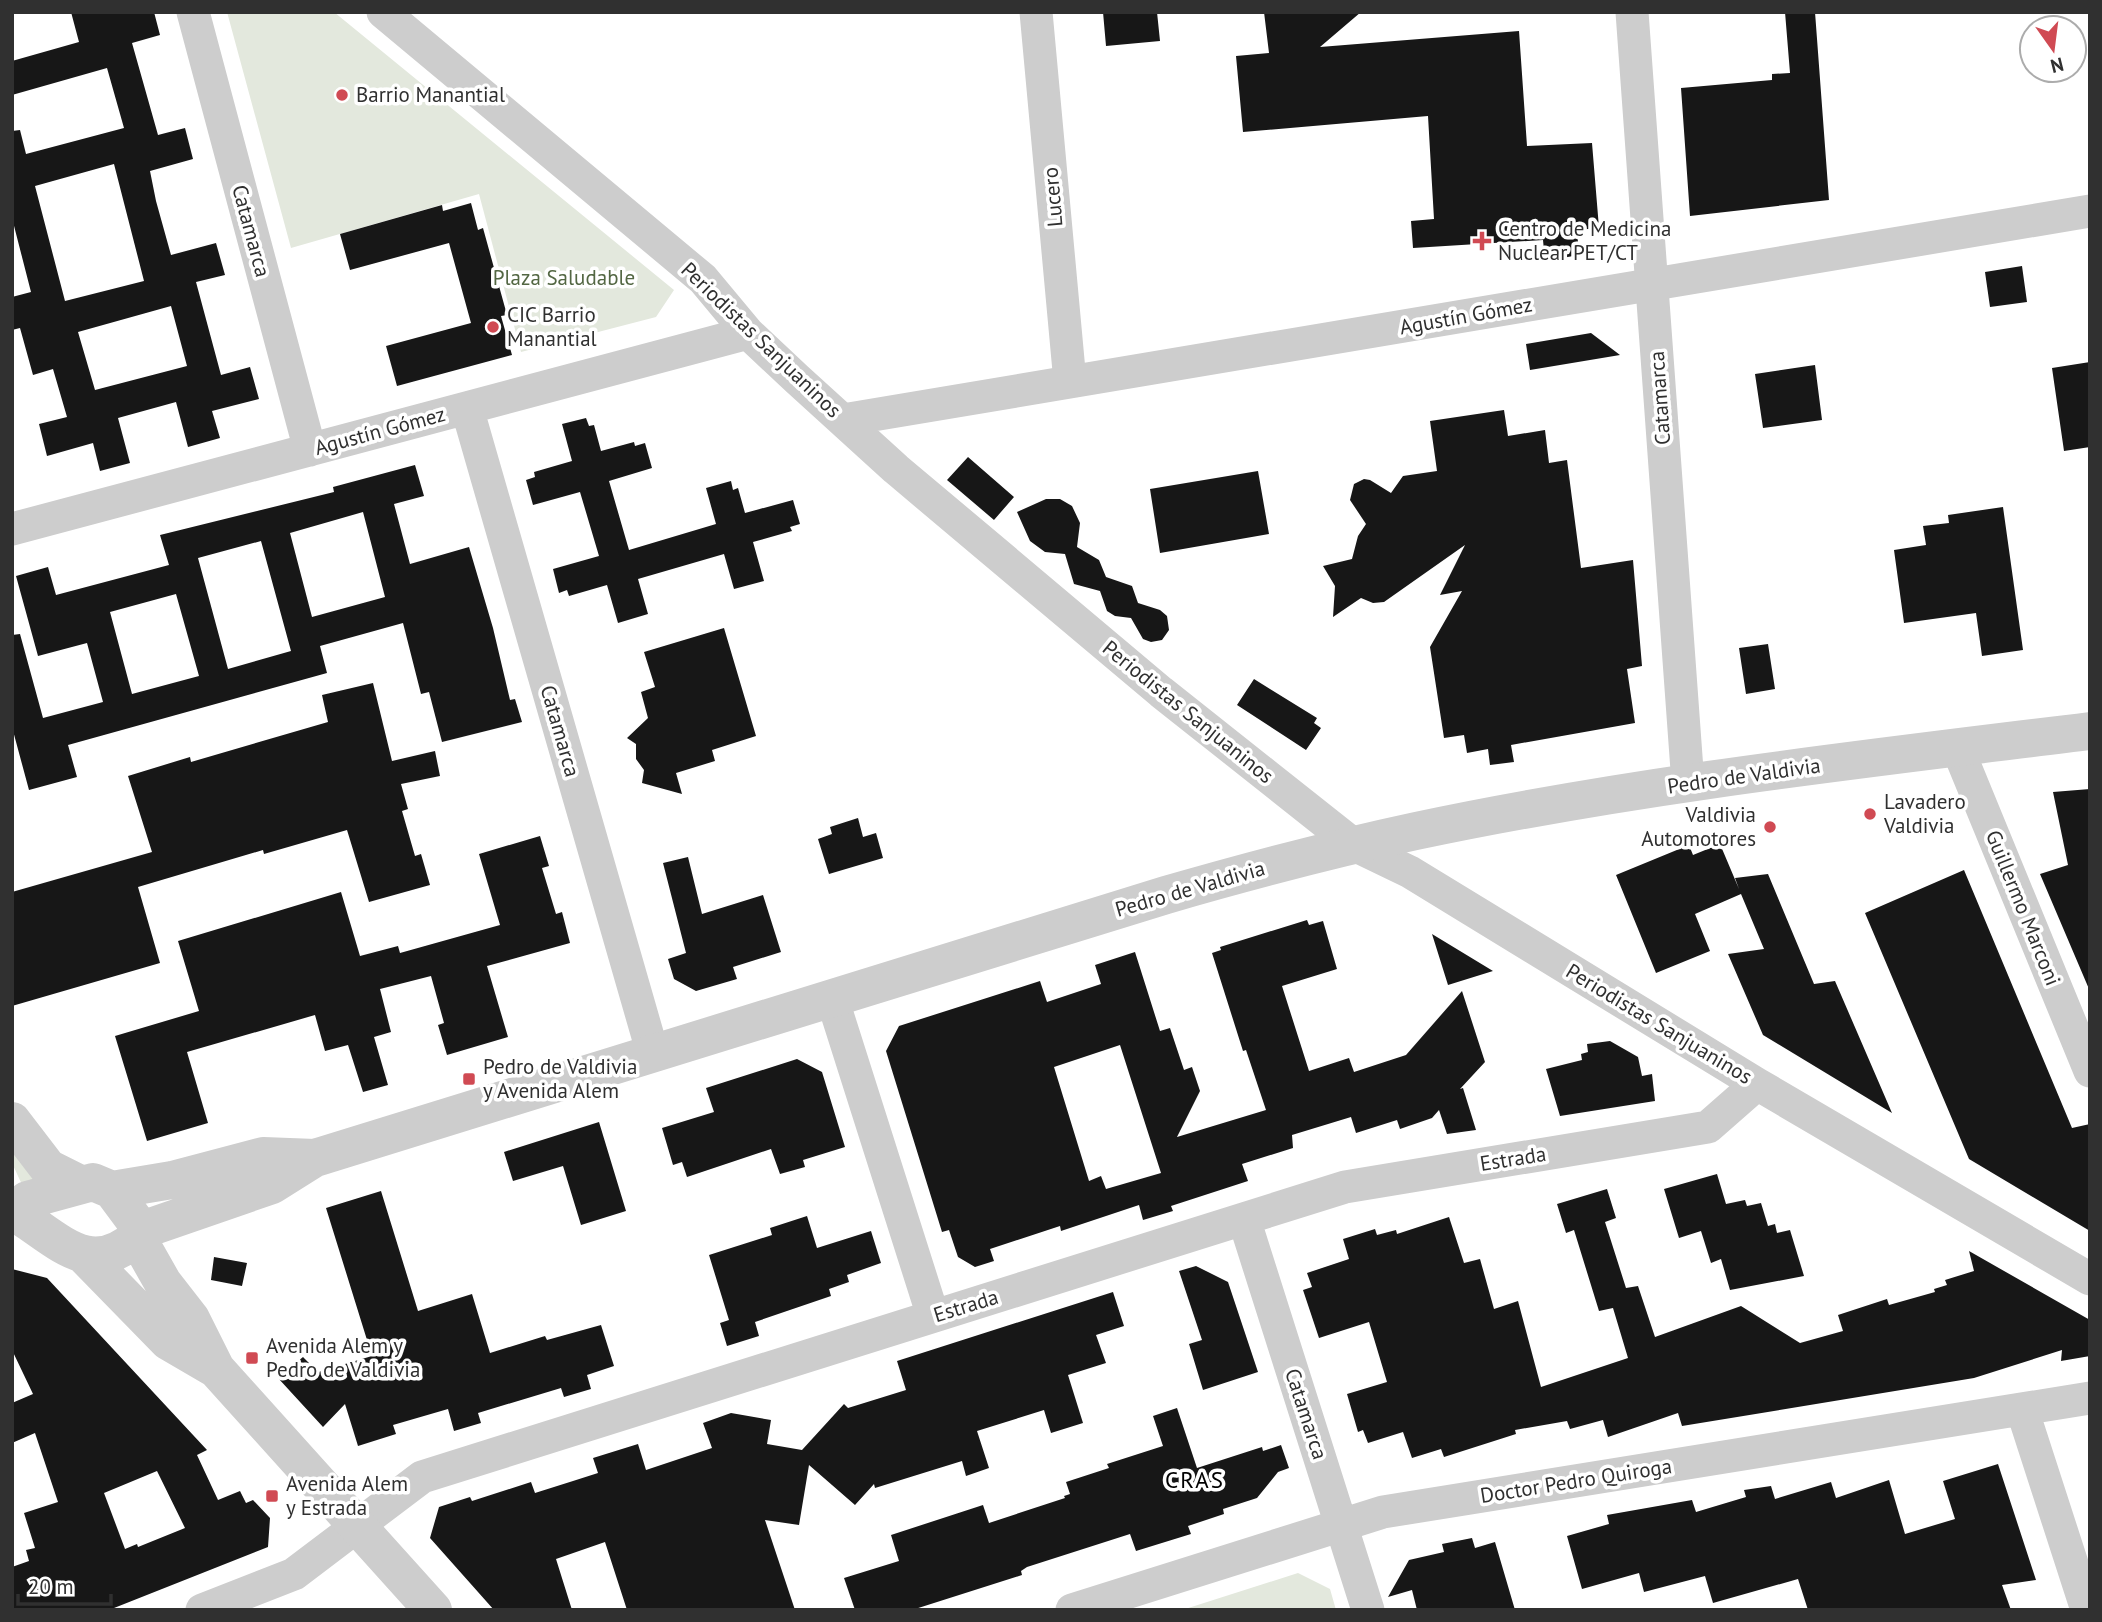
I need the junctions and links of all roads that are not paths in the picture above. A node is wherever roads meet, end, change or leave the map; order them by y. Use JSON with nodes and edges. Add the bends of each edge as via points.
{"nodes":[{"id":1,"x":193,"y":12,"type":"edge"},
{"id":2,"x":383,"y":12,"type":"edge"},
{"id":3,"x":1036,"y":12,"type":"edge"},
{"id":4,"x":1632,"y":12,"type":"edge"},
{"id":5,"x":2090,"y":211,"type":"edge"},
{"id":6,"x":1652,"y":285,"type":"junction"},
{"id":7,"x":748,"y":333,"type":"junction"},
{"id":8,"x":1070,"y":382,"type":"junction"},
{"id":9,"x":467,"y":408,"type":"junction"},
{"id":10,"x":843,"y":420,"type":"junction"},
{"id":11,"x":310,"y":450,"type":"junction"},
{"id":12,"x":12,"y":530,"type":"edge"},
{"id":13,"x":2090,"y":731,"type":"edge"},
{"id":14,"x":1957,"y":747,"type":"junction"},
{"id":15,"x":1688,"y":784,"type":"junction"},
{"id":16,"x":1354,"y":845,"type":"junction"},
{"id":17,"x":832,"y":998,"type":"junction"},
{"id":18,"x":653,"y":1054,"type":"junction"},
{"id":19,"x":2089,"y":1070,"type":"edge"},
{"id":20,"x":1757,"y":1084,"type":"junction"},
{"id":21,"x":12,"y":1121,"type":"edge"},
{"id":22,"x":315,"y":1158,"type":"junction"},
{"id":23,"x":96,"y":1187,"type":"junction"},
{"id":24,"x":16,"y":1205,"type":"edge"},
{"id":25,"x":1244,"y":1219,"type":"junction"},
{"id":26,"x":138,"y":1234,"type":"junction"},
{"id":27,"x":85,"y":1256,"type":"junction"},
{"id":28,"x":2090,"y":1279,"type":"edge"},
{"id":29,"x":933,"y":1316,"type":"junction"},
{"id":30,"x":216,"y":1370,"type":"junction"},
{"id":31,"x":2090,"y":1398,"type":"edge"},
{"id":32,"x":2022,"y":1409,"type":"junction"},
{"id":33,"x":1341,"y":1525,"type":"junction"},
{"id":34,"x":357,"y":1526,"type":"junction"},
{"id":35,"x":202,"y":1610,"type":"edge"},
{"id":36,"x":433,"y":1610,"type":"edge"},
{"id":37,"x":1072,"y":1610,"type":"edge"},
{"id":38,"x":1368,"y":1610,"type":"edge"},
{"id":39,"x":2087,"y":1610,"type":"edge"}],
"edges":[{"from":1,"to":11,"type":"street","name":"Catamarca"},
{"from":2,"to":7,"type":"street","name":"Periodistas Sanjuaninos","via":[[703,279]]},
{"from":3,"to":8,"type":"street","name":"Lucero"},
{"from":4,"to":6,"type":"street","name":"Catamarca"},
{"from":5,"to":6,"type":"street","name":"Agustín Gómez"},
{"from":6,"to":8,"type":"street","name":"Agustín Gómez"},
{"from":6,"to":15,"type":"street","name":"Catamarca"},
{"from":7,"to":9,"type":"street","name":"Agustín Gómez"},
{"from":7,"to":10,"type":"street","name":"Periodistas Sanjuaninos"},
{"from":8,"to":10,"type":"street","name":"Agustín Gómez"},
{"from":9,"to":11,"type":"street","name":"Agustín Gómez"},
{"from":9,"to":18,"type":"street","name":"Catamarca"},
{"from":10,"to":16,"type":"street","name":"Periodistas Sanjuaninos","via":[[1161,692]]},
{"from":11,"to":12,"type":"street","name":"Agustín Gómez"},
{"from":13,"to":14,"type":"street","name":"Pedro de Valdivia"},
{"from":14,"to":15,"type":"street","name":"Pedro de Valdivia"},
{"from":14,"to":19,"type":"street","name":"Guillermo Marconi"},
{"from":15,"to":16,"type":"street","name":"Pedro de Valdivia","via":[[1508,813]]},
{"from":16,"to":17,"type":"street","name":"Pedro de Valdivia","via":[[1166,895]]},
{"from":16,"to":20,"type":"street","name":"Periodistas Sanjuaninos","via":[[1410,872]]},
{"from":17,"to":18,"type":"street","name":"Pedro de Valdivia"},
{"from":17,"to":29,"type":"street"},
{"from":18,"to":22,"type":"street","name":"Pedro de Valdivia"},
{"from":20,"to":25,"type":"street","name":"Estrada","via":[[1708,1127],[1345,1187]]},
{"from":20,"to":28,"type":"street","name":"Periodistas Sanjuaninos"},
{"from":21,"to":23,"type":"street","via":[[48,1168]]},
{"from":22,"to":23,"type":"street","name":"Pedro de Valdivia","via":[[263,1156],[192,1175]]},
{"from":22,"to":26,"type":"street","name":"Pedro de Valdivia","via":[[272,1185]]},
{"from":23,"to":24,"type":"street","name":"Pedro de Valdivia"},
{"from":23,"to":26,"type":"street","via":[[134,1217]]},
{"from":24,"to":27,"type":"street","via":[[23,1218]]},
{"from":25,"to":29,"type":"street","name":"Estrada"},
{"from":25,"to":33,"type":"street","name":"Catamarca"},
{"from":26,"to":27,"type":"street","name":"Pedro de Valdivia","via":[[106,1255]]},
{"from":26,"to":30,"type":"street","via":[[163,1283],[191,1319]]},
{"from":27,"to":30,"type":"street","via":[[168,1341]]},
{"from":29,"to":34,"type":"street","name":"Estrada","via":[[422,1477]]},
{"from":30,"to":34,"type":"street"},
{"from":31,"to":32,"type":"street","name":"Doctor Pedro Quiroga"},
{"from":32,"to":33,"type":"street","name":"Doctor Pedro Quiroga","via":[[1383,1512]]},
{"from":32,"to":39,"type":"street"},
{"from":33,"to":37,"type":"street","name":"Doctor Pedro Quiroga"},
{"from":33,"to":38,"type":"street","name":"Catamarca"},
{"from":34,"to":35,"type":"street","name":"Estrada","via":[[294,1574]]},
{"from":34,"to":36,"type":"street"}]}
